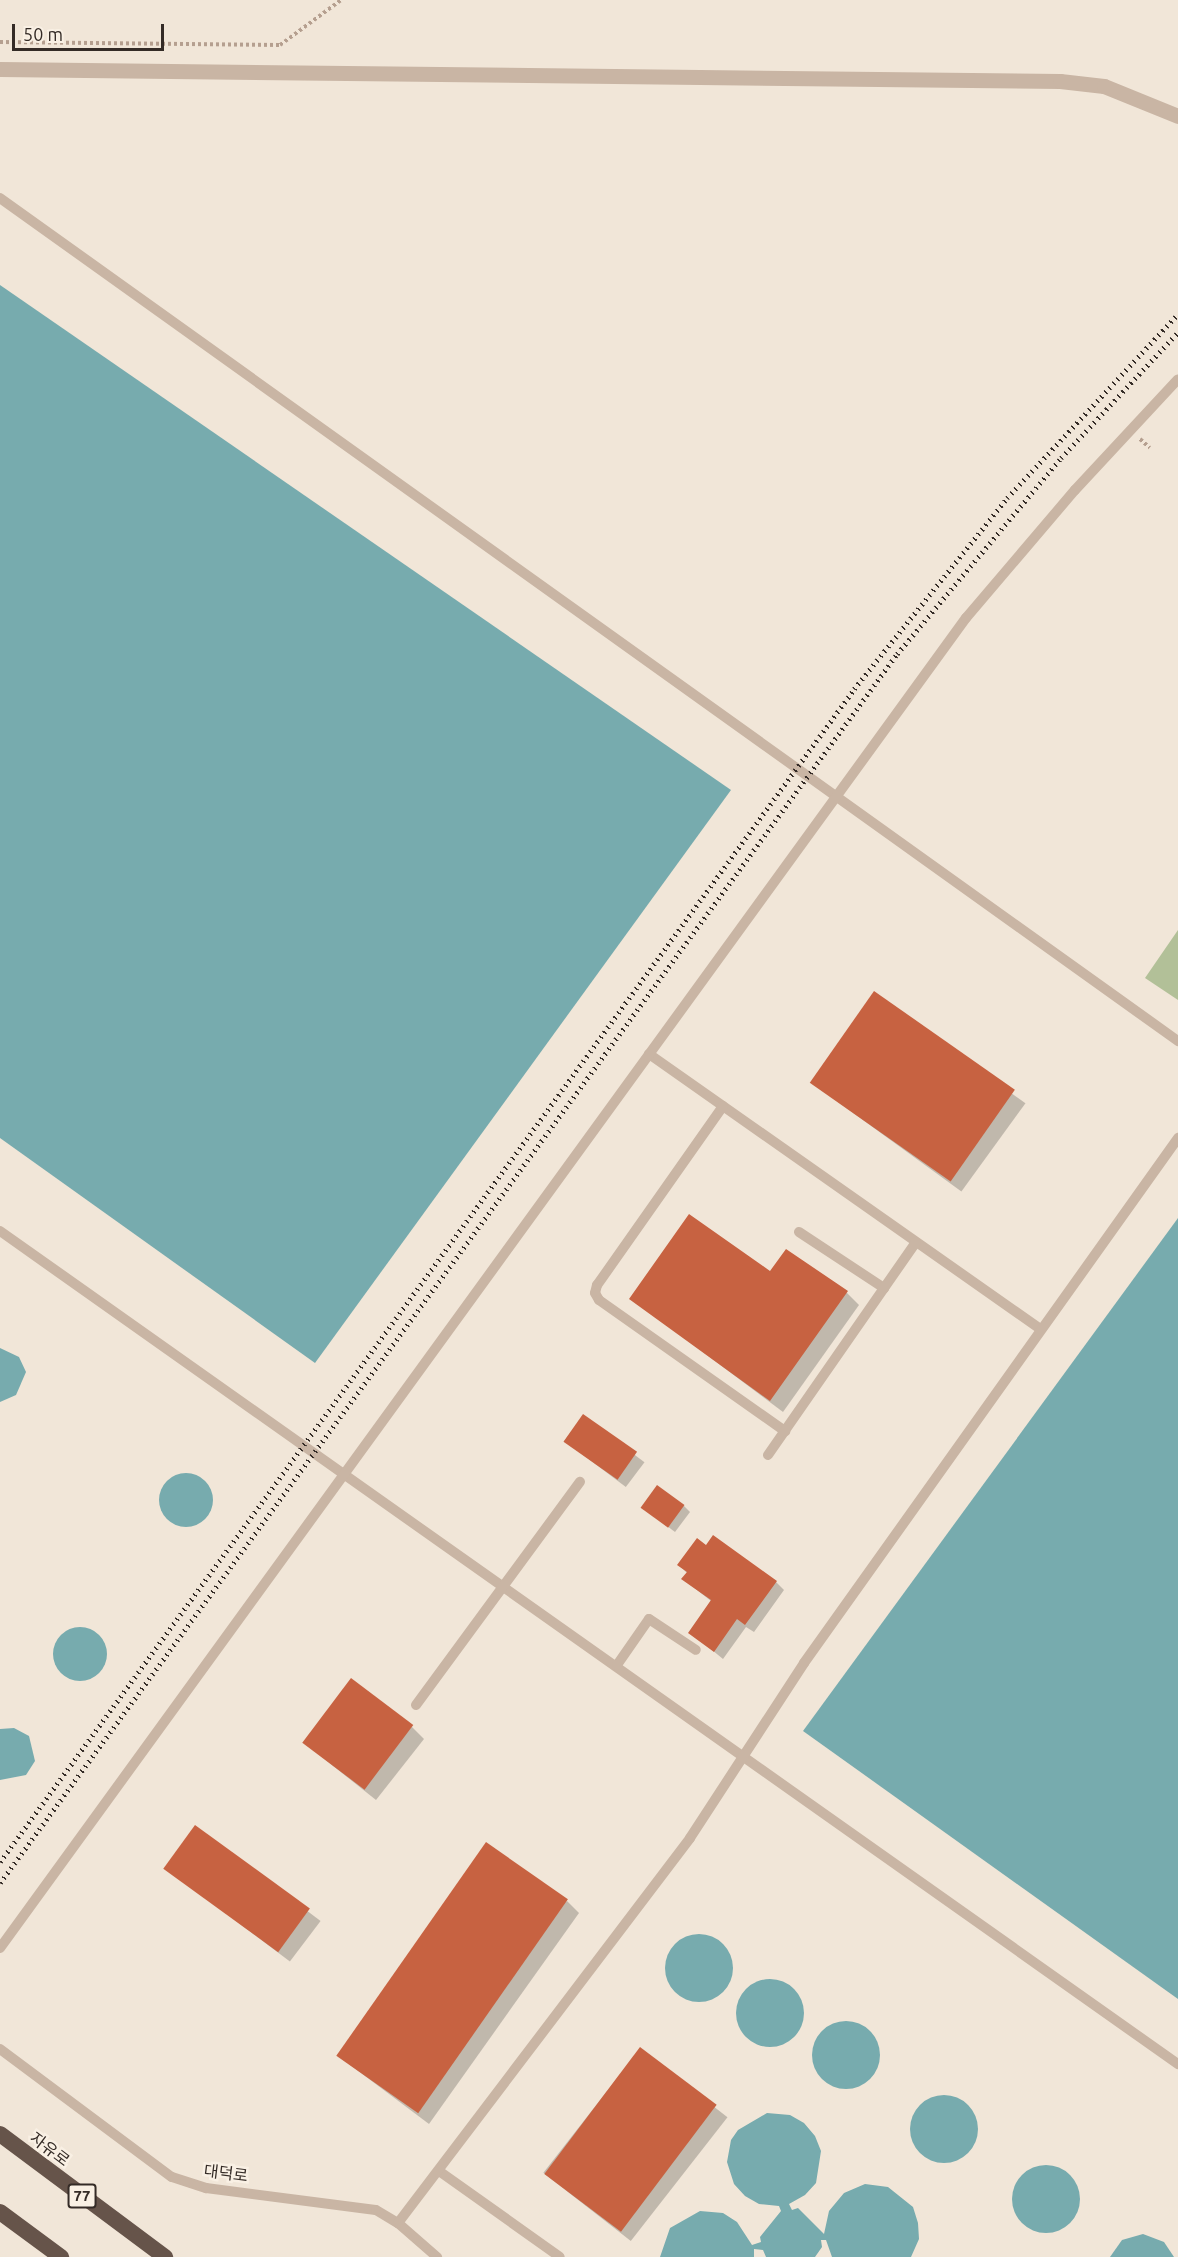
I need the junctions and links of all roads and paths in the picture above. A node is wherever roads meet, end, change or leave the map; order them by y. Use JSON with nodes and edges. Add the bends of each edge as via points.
{"nodes":[{"id":1,"x":341,"y":0,"type":"edge"},
{"id":2,"x":0,"y":42,"type":"edge"},
{"id":3,"x":0,"y":69,"type":"edge"},
{"id":4,"x":1178,"y":116,"type":"edge"},
{"id":5,"x":0,"y":198,"type":"edge"},
{"id":6,"x":1178,"y":379,"type":"edge"},
{"id":7,"x":838,"y":795,"type":"junction"},
{"id":8,"x":1178,"y":1041,"type":"edge"},
{"id":9,"x":650,"y":1054,"type":"junction"},
{"id":10,"x":723,"y":1106,"type":"junction"},
{"id":11,"x":1178,"y":1138,"type":"edge"},
{"id":12,"x":0,"y":1231,"type":"edge"},
{"id":13,"x":799,"y":1232,"type":"dead end"},
{"id":14,"x":916,"y":1242,"type":"junction"},
{"id":15,"x":884,"y":1288,"type":"junction"},
{"id":16,"x":1041,"y":1330,"type":"junction"},
{"id":17,"x":784,"y":1431,"type":"junction"},
{"id":18,"x":768,"y":1455,"type":"dead end"},
{"id":19,"x":343,"y":1475,"type":"junction"},
{"id":20,"x":580,"y":1482,"type":"dead end"},
{"id":21,"x":504,"y":1587,"type":"junction"},
{"id":22,"x":696,"y":1650,"type":"dead end"},
{"id":23,"x":617,"y":1665,"type":"junction"},
{"id":24,"x":416,"y":1705,"type":"dead end"},
{"id":25,"x":745,"y":1754,"type":"junction"},
{"id":26,"x":0,"y":1948,"type":"edge"},
{"id":27,"x":0,"y":2049,"type":"edge"},
{"id":28,"x":1178,"y":2064,"type":"edge"},
{"id":29,"x":0,"y":2134,"type":"edge"},
{"id":30,"x":439,"y":2171,"type":"junction"},
{"id":31,"x":0,"y":2212,"type":"edge"},
{"id":32,"x":398,"y":2223,"type":"junction"},
{"id":33,"x":62,"y":2257,"type":"edge"},
{"id":34,"x":165,"y":2257,"type":"edge"},
{"id":35,"x":437,"y":2257,"type":"edge"},
{"id":36,"x":560,"y":2257,"type":"edge"}],
"edges":[{"from":1,"to":2,"type":"path","via":[[280,45]]},
{"from":3,"to":4,"type":"street","via":[[1060,81],[1104,86]]},
{"from":5,"to":7,"type":"lane"},
{"from":6,"to":7,"type":"lane","via":[[1075,490],[966,618]]},
{"from":7,"to":8,"type":"lane"},
{"from":7,"to":9,"type":"lane"},
{"from":9,"to":10,"type":"lane"},
{"from":9,"to":19,"type":"lane"},
{"from":10,"to":14,"type":"lane"},
{"from":10,"to":17,"type":"lane","via":[[597,1285],[596,1293],[599,1300]]},
{"from":11,"to":16,"type":"lane"},
{"from":12,"to":19,"type":"lane"},
{"from":13,"to":15,"type":"lane"},
{"from":14,"to":15,"type":"lane"},
{"from":14,"to":16,"type":"lane"},
{"from":15,"to":17,"type":"lane"},
{"from":16,"to":25,"type":"lane","via":[[804,1663]]},
{"from":17,"to":18,"type":"lane"},
{"from":19,"to":21,"type":"lane"},
{"from":19,"to":26,"type":"lane"},
{"from":20,"to":21,"type":"lane"},
{"from":21,"to":23,"type":"lane"},
{"from":21,"to":24,"type":"lane"},
{"from":22,"to":23,"type":"lane","via":[[649,1619]]},
{"from":23,"to":25,"type":"lane"},
{"from":25,"to":28,"type":"lane"},
{"from":25,"to":30,"type":"lane","via":[[690,1838]]},
{"from":27,"to":32,"type":"lane","name":"대덕로","via":[[172,2177],[206,2188],[376,2210]]},
{"from":29,"to":34,"type":"highway","name":"자유로","number":"77"},
{"from":30,"to":32,"type":"lane"},
{"from":30,"to":36,"type":"lane"},
{"from":31,"to":33,"type":"highway"},
{"from":32,"to":35,"type":"lane","name":"대덕로"}]}
